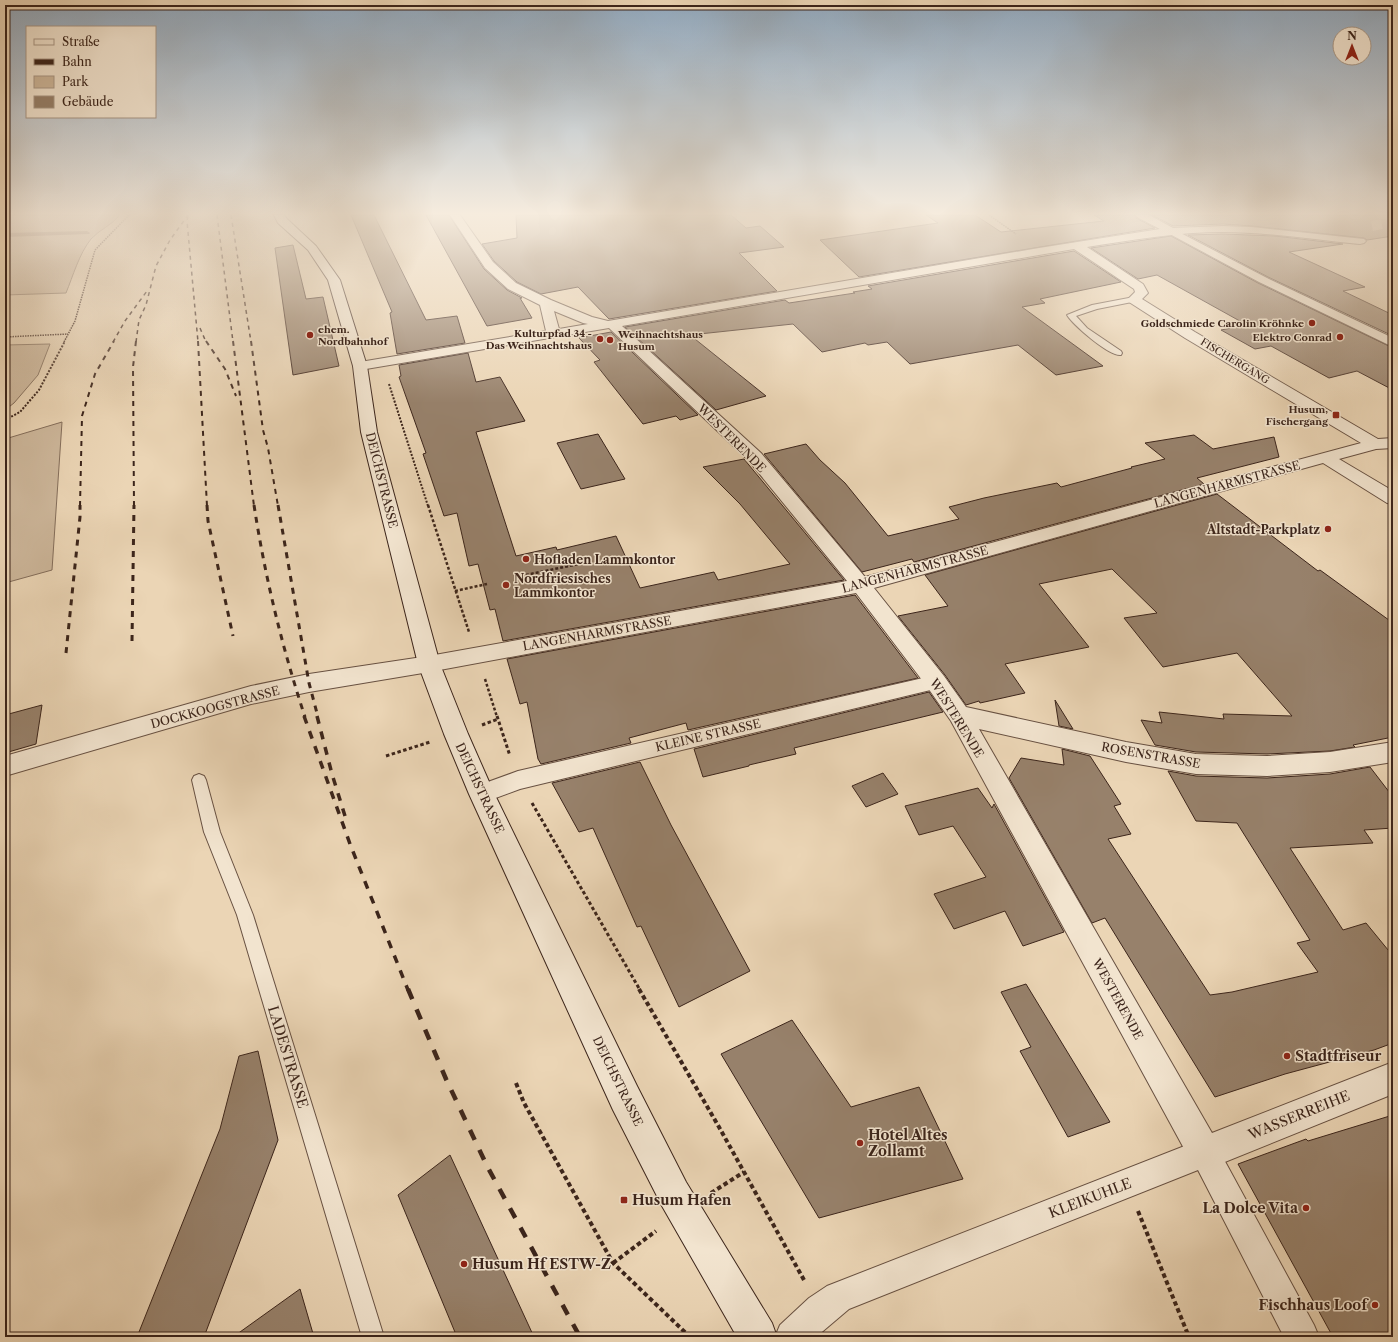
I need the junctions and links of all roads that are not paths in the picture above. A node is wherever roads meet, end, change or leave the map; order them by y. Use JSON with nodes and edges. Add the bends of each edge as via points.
{"nodes":[{"id":1,"x":332,"y":278,"type":"edge"},
{"id":2,"x":503,"y":278,"type":"edge"},
{"id":3,"x":883,"y":278,"type":"edge"},
{"id":4,"x":1125,"y":278,"type":"edge"},
{"id":5,"x":1259,"y":278,"type":"edge"},
{"id":6,"x":1134,"y":299,"type":"junction"},
{"id":7,"x":546,"y":303,"type":"junction"},
{"id":8,"x":612,"y":324,"type":"junction"},
{"id":9,"x":553,"y":334,"type":"junction"},
{"id":10,"x":1393,"y":343,"type":"edge"},
{"id":11,"x":1118,"y":353,"type":"dead end"},
{"id":12,"x":368,"y":364,"type":"junction"},
{"id":13,"x":1393,"y":443,"type":"edge"},
{"id":14,"x":1375,"y":444,"type":"junction"},
{"id":15,"x":1326,"y":458,"type":"junction"},
{"id":16,"x":1393,"y":498,"type":"edge"},
{"id":17,"x":861,"y":584,"type":"junction"},
{"id":18,"x":429,"y":664,"type":"junction"},
{"id":19,"x":936,"y":682,"type":"junction"},
{"id":20,"x":959,"y":715,"type":"junction"},
{"id":21,"x":1393,"y":752,"type":"edge"},
{"id":22,"x":5,"y":766,"type":"edge"},
{"id":23,"x":199,"y":780,"type":"dead end"},
{"id":24,"x":482,"y":794,"type":"junction"},
{"id":25,"x":1393,"y":1078,"type":"edge"},
{"id":26,"x":1205,"y":1153,"type":"junction"},
{"id":27,"x":373,"y":1337,"type":"edge"},
{"id":28,"x":758,"y":1337,"type":"edge"},
{"id":29,"x":792,"y":1337,"type":"edge"},
{"id":30,"x":1302,"y":1337,"type":"edge"}],
"edges":[{"from":1,"to":12,"type":"street","name":"DEICHSTRASSE"},
{"from":2,"to":7,"type":"street","via":[[512,286]]},
{"from":3,"to":8,"type":"street"},
{"from":4,"to":6,"type":"street","via":[[1139,287],[1142,293]]},
{"from":5,"to":10,"type":"street"},
{"from":6,"to":11,"type":"lane","via":[[1071,315],[1072,319]]},
{"from":6,"to":14,"type":"street","name":"FISCHERGANG"},
{"from":7,"to":8,"type":"street","via":[[588,320]]},
{"from":7,"to":9,"type":"street"},
{"from":8,"to":9,"type":"street"},
{"from":8,"to":17,"type":"street","name":"WESTERENDE","via":[[755,457]]},
{"from":9,"to":12,"type":"street"},
{"from":12,"to":18,"type":"street","name":"DEICHSTRASSE","via":[[369,432]]},
{"from":13,"to":14,"type":"street","name":"LANGENHARMSTRASSE"},
{"from":14,"to":15,"type":"street","name":"LANGENHARMSTRASSE"},
{"from":15,"to":16,"type":"street"},
{"from":15,"to":17,"type":"street","name":"LANGENHARMSTRASSE"},
{"from":17,"to":18,"type":"street","name":"LANGENHARMSTRASSE"},
{"from":17,"to":19,"type":"street","name":"WESTERENDE"},
{"from":18,"to":22,"type":"street","name":"DOCKKOOGSTRASSE","via":[[331,679],[251,695]]},
{"from":18,"to":24,"type":"street","name":"DEICHSTRASSE"},
{"from":19,"to":20,"type":"street","name":"WESTERENDE"},
{"from":19,"to":24,"type":"street","name":"KLEINE STRASSE","via":[[518,780]]},
{"from":20,"to":21,"type":"street","name":"ROSENSTRASSE","via":[[1126,752],[1196,764],[1267,766],[1330,762]]},
{"from":20,"to":26,"type":"street","name":"WESTERENDE"},
{"from":23,"to":27,"type":"lane","name":"LADESTRASSE","via":[[212,832],[244,915]]},
{"from":24,"to":28,"type":"street","name":"DEICHSTRASSE","via":[[674,1194]]},
{"from":25,"to":26,"type":"street","name":"WASSERREIHE"},
{"from":26,"to":29,"type":"street","name":"KLEIKUHLE","via":[[838,1297]]},
{"from":26,"to":30,"type":"street"}]}
